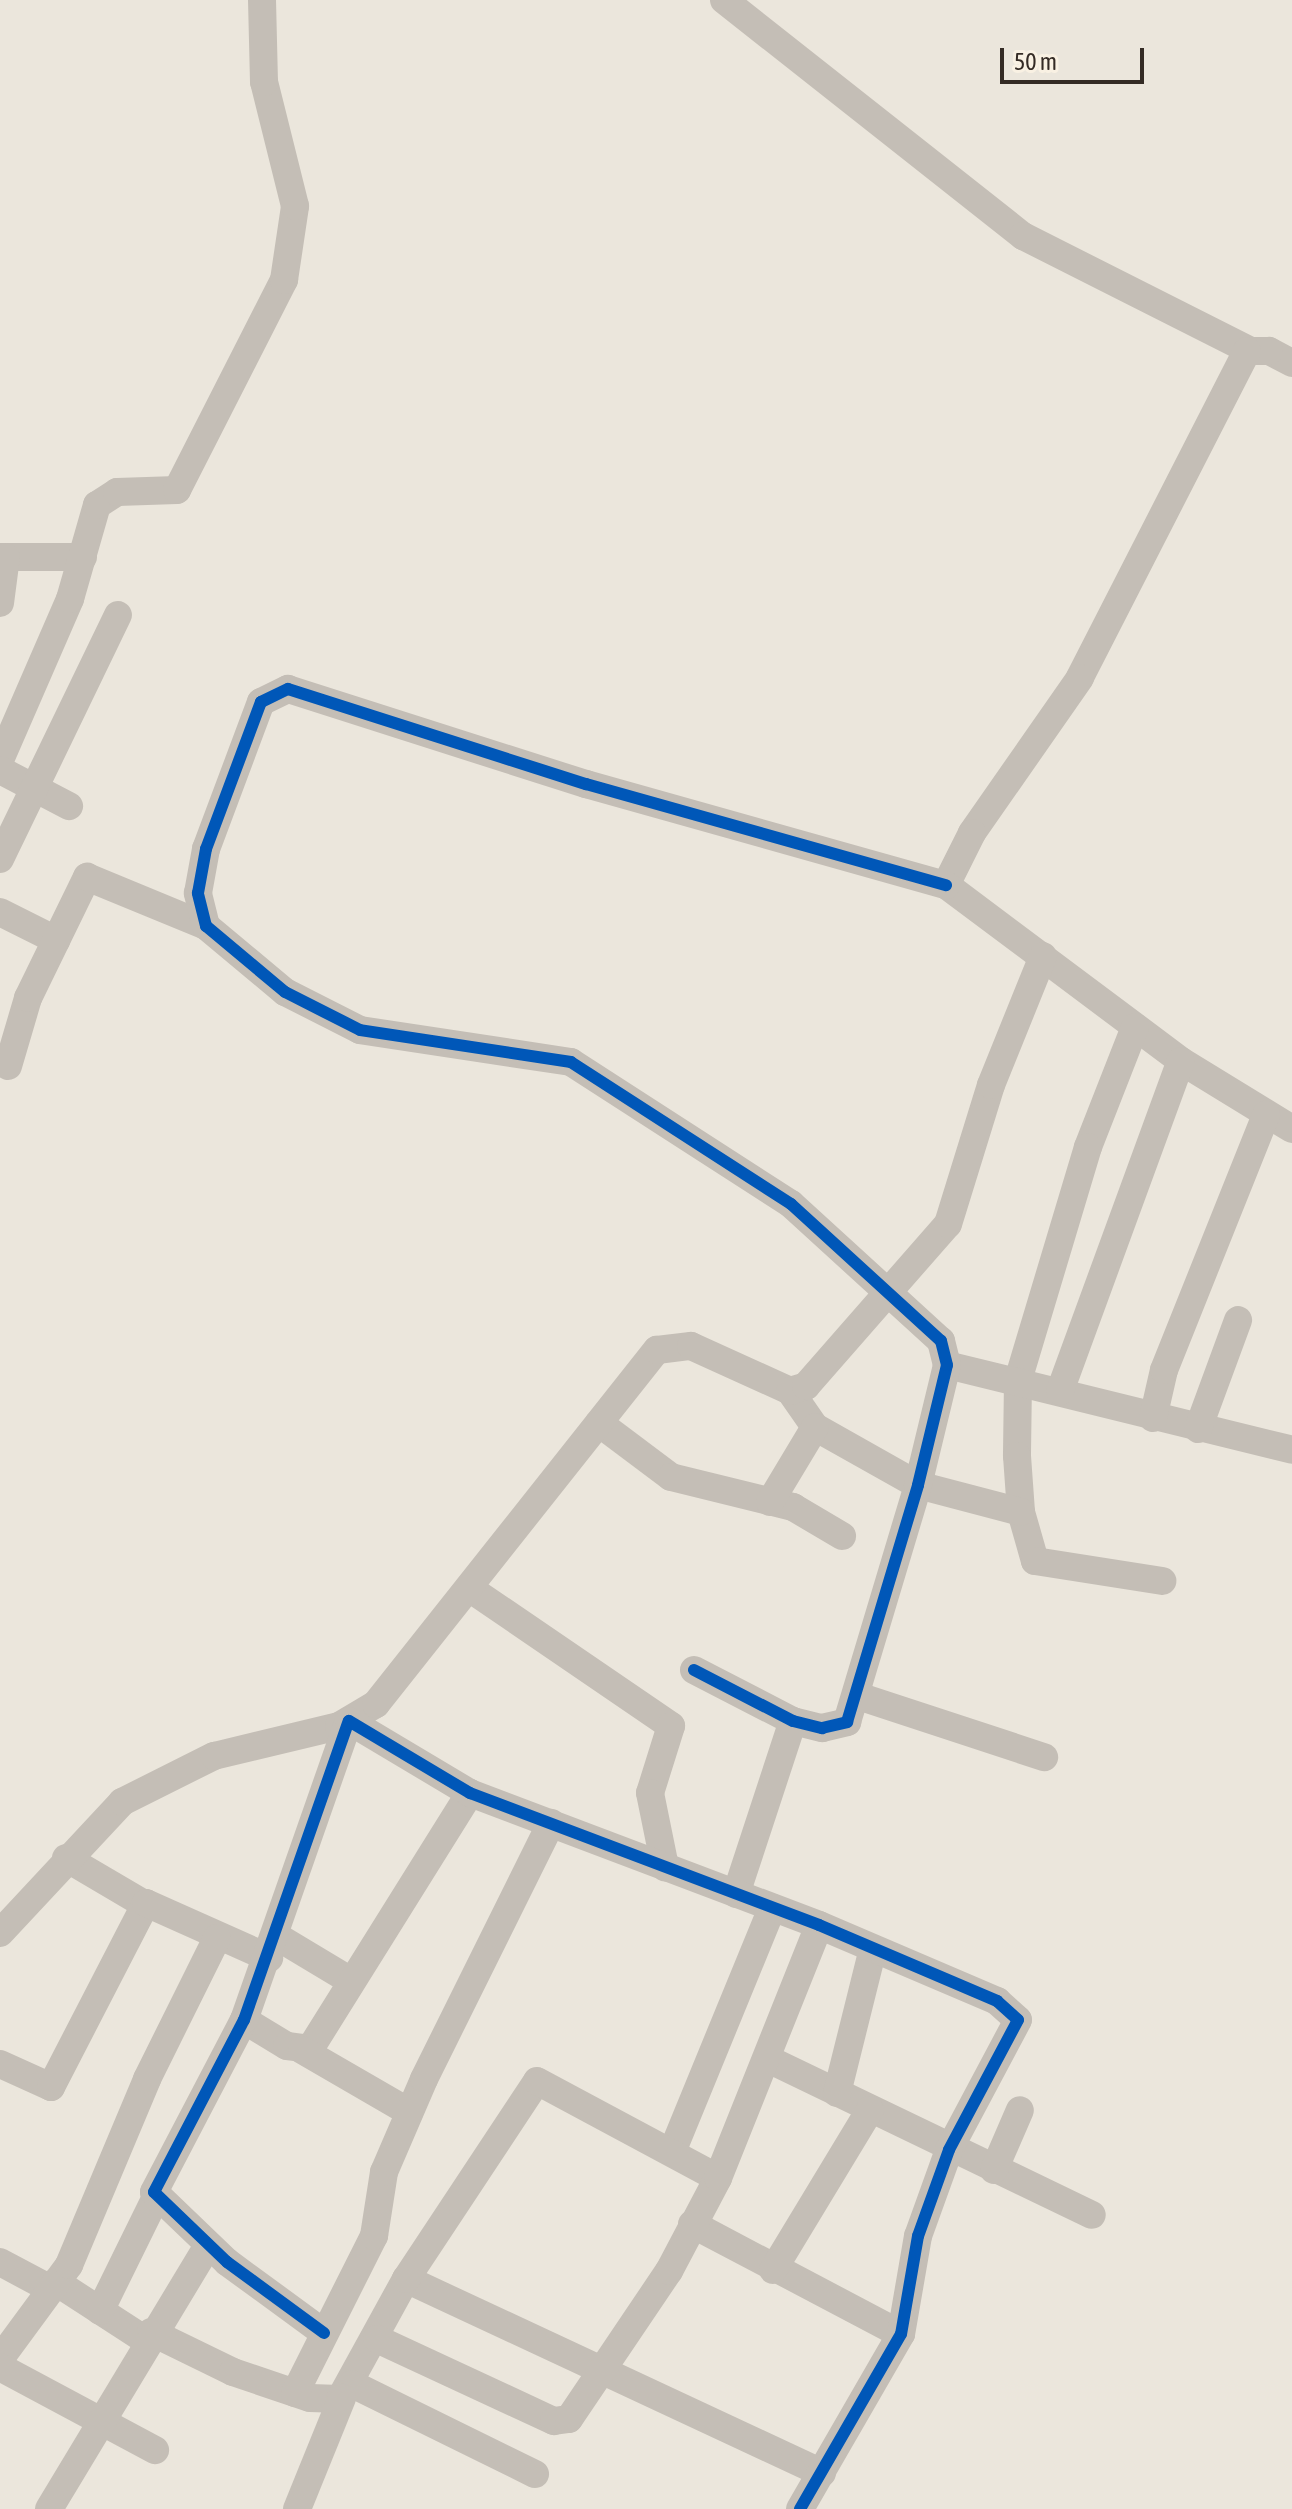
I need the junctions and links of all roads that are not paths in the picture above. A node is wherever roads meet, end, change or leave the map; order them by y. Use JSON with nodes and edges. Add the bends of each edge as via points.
{"nodes":[{"id":1,"x":262,"y":0,"type":"edge"},
{"id":2,"x":729,"y":4,"type":"edge"},
{"id":3,"x":1249,"y":350,"type":"junction"},
{"id":4,"x":1292,"y":363,"type":"edge"},
{"id":5,"x":3,"y":557,"type":"edge"},
{"id":6,"x":83,"y":557,"type":"junction"},
{"id":7,"x":0,"y":603,"type":"edge"},
{"id":8,"x":118,"y":615,"type":"dead end"},
{"id":9,"x":0,"y":760,"type":"edge"},
{"id":10,"x":0,"y":770,"type":"edge"},
{"id":11,"x":32,"y":786,"type":"junction"},
{"id":12,"x":69,"y":806,"type":"dead end"},
{"id":13,"x":0,"y":859,"type":"edge"},
{"id":14,"x":946,"y":885,"type":"junction"},
{"id":15,"x":0,"y":912,"type":"edge"},
{"id":16,"x":206,"y":926,"type":"junction"},
{"id":17,"x":56,"y":940,"type":"junction"},
{"id":18,"x":1043,"y":956,"type":"junction"},
{"id":19,"x":1135,"y":1027,"type":"junction"},
{"id":20,"x":1181,"y":1061,"type":"junction"},
{"id":21,"x":8,"y":1066,"type":"dead end"},
{"id":22,"x":1266,"y":1115,"type":"junction"},
{"id":23,"x":1292,"y":1129,"type":"edge"},
{"id":24,"x":891,"y":1292,"type":"junction"},
{"id":25,"x":1238,"y":1320,"type":"dead end"},
{"id":26,"x":947,"y":1365,"type":"junction"},
{"id":27,"x":1018,"y":1381,"type":"junction"},
{"id":28,"x":790,"y":1391,"type":"junction"},
{"id":29,"x":1060,"y":1391,"type":"junction"},
{"id":30,"x":1153,"y":1418,"type":"junction"},
{"id":31,"x":599,"y":1423,"type":"junction"},
{"id":32,"x":815,"y":1427,"type":"junction"},
{"id":33,"x":1198,"y":1429,"type":"junction"},
{"id":34,"x":1292,"y":1450,"type":"edge"},
{"id":35,"x":918,"y":1485,"type":"junction"},
{"id":36,"x":770,"y":1502,"type":"junction"},
{"id":37,"x":1021,"y":1512,"type":"junction"},
{"id":38,"x":842,"y":1536,"type":"dead end"},
{"id":39,"x":1162,"y":1581,"type":"dead end"},
{"id":40,"x":472,"y":1590,"type":"junction"},
{"id":41,"x":694,"y":1670,"type":"dead end"},
{"id":42,"x":858,"y":1696,"type":"junction"},
{"id":43,"x":349,"y":1721,"type":"junction"},
{"id":44,"x":793,"y":1721,"type":"junction"},
{"id":45,"x":1044,"y":1757,"type":"dead end"},
{"id":46,"x":470,"y":1793,"type":"junction"},
{"id":47,"x":551,"y":1823,"type":"junction"},
{"id":48,"x":66,"y":1858,"type":"junction"},
{"id":49,"x":665,"y":1867,"type":"junction"},
{"id":50,"x":736,"y":1894,"type":"junction"},
{"id":51,"x":144,"y":1904,"type":"junction"},
{"id":52,"x":772,"y":1908,"type":"junction"},
{"id":53,"x":819,"y":1925,"type":"junction"},
{"id":54,"x":0,"y":1933,"type":"edge"},
{"id":55,"x":217,"y":1938,"type":"junction"},
{"id":56,"x":273,"y":1947,"type":"junction"},
{"id":57,"x":873,"y":1949,"type":"junction"},
{"id":58,"x":351,"y":1981,"type":"junction"},
{"id":59,"x":244,"y":2020,"type":"junction"},
{"id":60,"x":302,"y":2050,"type":"junction"},
{"id":61,"x":770,"y":2060,"type":"junction"},
{"id":62,"x":0,"y":2064,"type":"edge"},
{"id":63,"x":837,"y":2093,"type":"junction"},
{"id":64,"x":870,"y":2110,"type":"junction"},
{"id":65,"x":1020,"y":2110,"type":"dead end"},
{"id":66,"x":409,"y":2112,"type":"junction"},
{"id":67,"x":949,"y":2150,"type":"junction"},
{"id":68,"x":672,"y":2152,"type":"junction"},
{"id":69,"x":994,"y":2170,"type":"junction"},
{"id":70,"x":718,"y":2178,"type":"junction"},
{"id":71,"x":156,"y":2197,"type":"junction"},
{"id":72,"x":1092,"y":2215,"type":"dead end"},
{"id":73,"x":692,"y":2224,"type":"junction"},
{"id":74,"x":208,"y":2245,"type":"junction"},
{"id":75,"x":0,"y":2262,"type":"edge"},
{"id":76,"x":773,"y":2270,"type":"junction"},
{"id":77,"x":406,"y":2279,"type":"junction"},
{"id":78,"x":52,"y":2285,"type":"junction"},
{"id":79,"x":100,"y":2311,"type":"junction"},
{"id":80,"x":324,"y":2333,"type":"junction"},
{"id":81,"x":901,"y":2334,"type":"junction"},
{"id":82,"x":149,"y":2337,"type":"junction"},
{"id":83,"x":377,"y":2339,"type":"junction"},
{"id":84,"x":0,"y":2359,"type":"edge"},
{"id":85,"x":0,"y":2367,"type":"edge"},
{"id":86,"x":602,"y":2372,"type":"junction"},
{"id":87,"x":347,"y":2391,"type":"junction"},
{"id":88,"x":295,"y":2393,"type":"junction"},
{"id":89,"x":105,"y":2425,"type":"junction"},
{"id":90,"x":155,"y":2450,"type":"dead end"},
{"id":91,"x":822,"y":2473,"type":"junction"},
{"id":92,"x":535,"y":2474,"type":"dead end"},
{"id":93,"x":49,"y":2509,"type":"edge"},
{"id":94,"x":297,"y":2509,"type":"edge"},
{"id":95,"x":800,"y":2509,"type":"edge"}],
"edges":[{"from":1,"to":6,"type":"street","via":[[264,82],[295,206],[284,280],[191,472],[172,494],[102,498]]},
{"from":2,"to":3,"type":"street","via":[[1023,236]]},
{"from":3,"to":4,"type":"street"},
{"from":3,"to":14,"type":"street","via":[[1080,678],[972,833]]},
{"from":5,"to":6,"type":"street"},
{"from":5,"to":7,"type":"street"},
{"from":6,"to":9,"type":"street"},
{"from":8,"to":11,"type":"street"},
{"from":10,"to":11,"type":"street"},
{"from":11,"to":12,"type":"street"},
{"from":11,"to":13,"type":"street"},
{"from":14,"to":16,"type":"street","via":[[598,787],[307,694],[271,693],[258,710],[206,849],[198,893]]},
{"from":14,"to":18,"type":"street"},
{"from":15,"to":17,"type":"street"},
{"from":16,"to":17,"type":"street","via":[[91,875]]},
{"from":16,"to":24,"type":"street","via":[[274,984],[335,1021],[385,1035],[571,1062],[791,1204]]},
{"from":17,"to":21,"type":"street","via":[[19,1018]]},
{"from":18,"to":19,"type":"street"},
{"from":18,"to":24,"type":"street","via":[[991,1085],[948,1224]]},
{"from":19,"to":20,"type":"street"},
{"from":19,"to":27,"type":"street","via":[[1088,1147]]},
{"from":20,"to":22,"type":"street"},
{"from":20,"to":29,"type":"street"},
{"from":22,"to":23,"type":"street"},
{"from":22,"to":30,"type":"street","via":[[1164,1370]]},
{"from":24,"to":26,"type":"street","via":[[936,1335]]},
{"from":24,"to":28,"type":"street","via":[[806,1386]]},
{"from":25,"to":33,"type":"street"},
{"from":26,"to":27,"type":"street"},
{"from":26,"to":35,"type":"street"},
{"from":27,"to":29,"type":"street"},
{"from":27,"to":37,"type":"street"},
{"from":28,"to":31,"type":"street","via":[[691,1346],[665,1346]]},
{"from":28,"to":32,"type":"street"},
{"from":29,"to":30,"type":"street"},
{"from":30,"to":33,"type":"street"},
{"from":31,"to":36,"type":"street","via":[[671,1477]]},
{"from":31,"to":40,"type":"street"},
{"from":32,"to":35,"type":"street"},
{"from":32,"to":36,"type":"street"},
{"from":33,"to":34,"type":"street"},
{"from":35,"to":37,"type":"street"},
{"from":35,"to":42,"type":"street"},
{"from":36,"to":38,"type":"street","via":[[801,1510]]},
{"from":37,"to":39,"type":"street","via":[[1041,1564]]},
{"from":40,"to":43,"type":"street","via":[[387,1693]]},
{"from":40,"to":49,"type":"street","via":[[671,1726],[650,1793]]},
{"from":41,"to":44,"type":"street"},
{"from":42,"to":44,"type":"street","via":[[842,1726]]},
{"from":42,"to":45,"type":"street"},
{"from":43,"to":46,"type":"street"},
{"from":43,"to":48,"type":"street","via":[[214,1756],[167,1778],[122,1802]]},
{"from":43,"to":56,"type":"street"},
{"from":44,"to":50,"type":"street"},
{"from":46,"to":47,"type":"street"},
{"from":46,"to":58,"type":"street"},
{"from":47,"to":49,"type":"street"},
{"from":47,"to":66,"type":"street"},
{"from":48,"to":51,"type":"street"},
{"from":48,"to":54,"type":"street"},
{"from":49,"to":50,"type":"street"},
{"from":50,"to":52,"type":"street"},
{"from":51,"to":55,"type":"street"},
{"from":51,"to":62,"type":"street","via":[[51,2087]]},
{"from":52,"to":53,"type":"street"},
{"from":52,"to":68,"type":"street"},
{"from":53,"to":57,"type":"street"},
{"from":53,"to":61,"type":"street"},
{"from":55,"to":56,"type":"street"},
{"from":55,"to":78,"type":"street","via":[[147,2079],[92,2218]]},
{"from":56,"to":58,"type":"street"},
{"from":56,"to":59,"type":"street"},
{"from":57,"to":63,"type":"street"},
{"from":57,"to":67,"type":"street","via":[[997,2001],[1018,2020]]},
{"from":58,"to":60,"type":"street"},
{"from":59,"to":60,"type":"street"},
{"from":59,"to":71,"type":"street"},
{"from":60,"to":66,"type":"street"},
{"from":61,"to":63,"type":"street"},
{"from":61,"to":70,"type":"street"},
{"from":63,"to":64,"type":"street"},
{"from":64,"to":67,"type":"street"},
{"from":64,"to":76,"type":"street"},
{"from":65,"to":69,"type":"street"},
{"from":66,"to":80,"type":"street","via":[[384,2172],[374,2236]]},
{"from":67,"to":69,"type":"street"},
{"from":67,"to":81,"type":"street","via":[[918,2236]]},
{"from":68,"to":70,"type":"street"},
{"from":68,"to":77,"type":"street","via":[[566,2091],[534,2082]]},
{"from":69,"to":72,"type":"street"},
{"from":70,"to":73,"type":"street"},
{"from":71,"to":74,"type":"street"},
{"from":71,"to":79,"type":"street"},
{"from":73,"to":76,"type":"street"},
{"from":73,"to":86,"type":"street"},
{"from":74,"to":80,"type":"street"},
{"from":74,"to":82,"type":"street"},
{"from":75,"to":78,"type":"street"},
{"from":76,"to":81,"type":"street"},
{"from":77,"to":83,"type":"street"},
{"from":77,"to":86,"type":"street"},
{"from":78,"to":79,"type":"street"},
{"from":78,"to":84,"type":"street"},
{"from":79,"to":82,"type":"street"},
{"from":80,"to":88,"type":"street"},
{"from":81,"to":91,"type":"street"},
{"from":82,"to":88,"type":"street"},
{"from":82,"to":89,"type":"street"},
{"from":83,"to":86,"type":"street","via":[[561,2422]]},
{"from":83,"to":87,"type":"street"},
{"from":85,"to":89,"type":"street"},
{"from":86,"to":91,"type":"street"},
{"from":87,"to":88,"type":"street"},
{"from":87,"to":92,"type":"street"},
{"from":87,"to":94,"type":"street"},
{"from":89,"to":90,"type":"street"},
{"from":89,"to":93,"type":"street"},
{"from":91,"to":95,"type":"street"}]}
